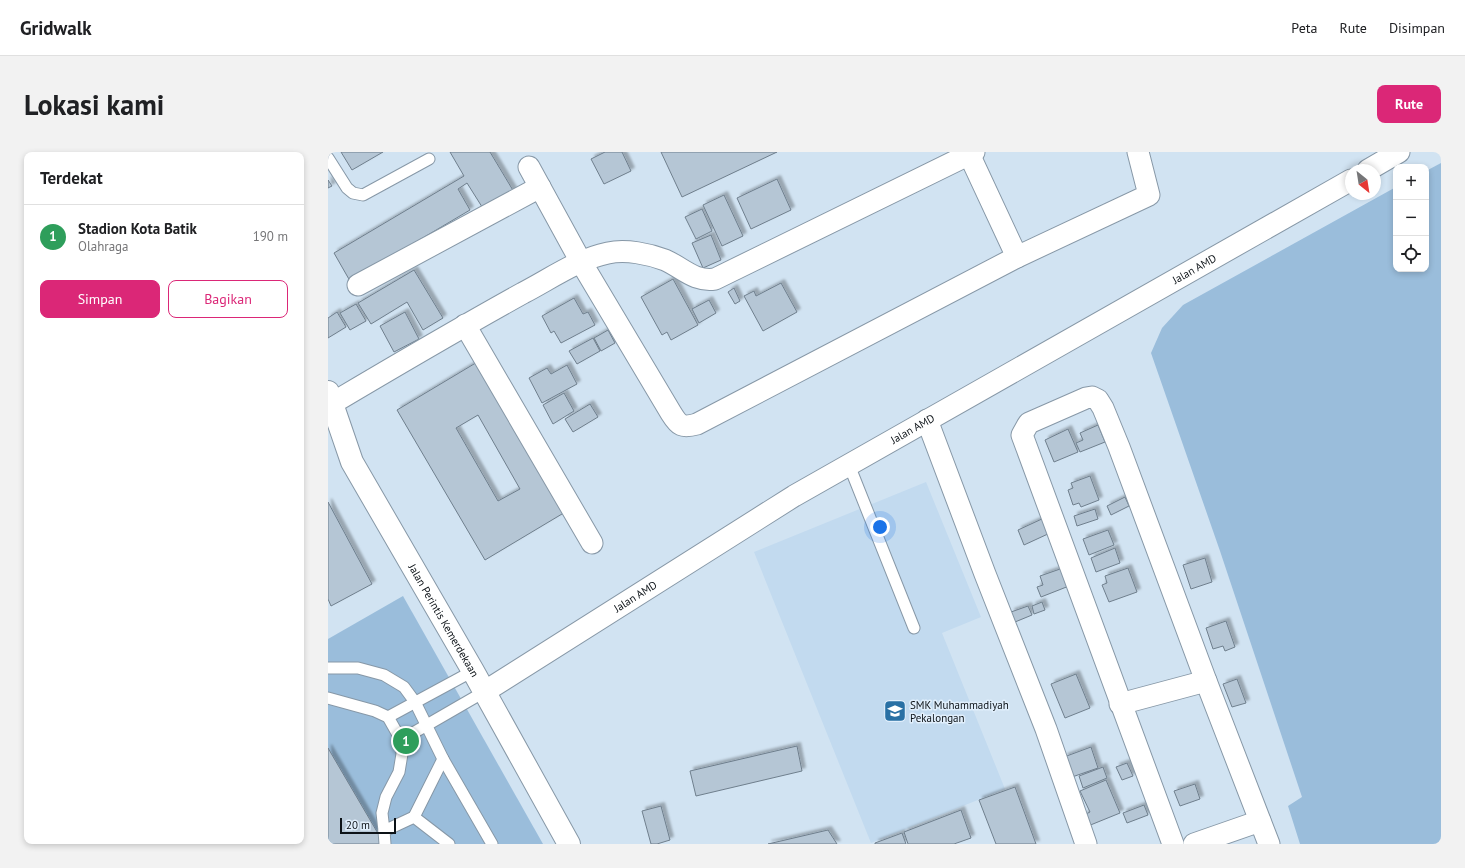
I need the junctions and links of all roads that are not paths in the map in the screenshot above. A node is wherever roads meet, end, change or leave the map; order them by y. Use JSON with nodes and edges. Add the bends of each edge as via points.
{"nodes":[{"id":1,"x":1138,"y":152,"type":"edge"},
{"id":2,"x":1399,"y":152,"type":"edge"},
{"id":3,"x":972,"y":153,"type":"edge"},
{"id":4,"x":328,"y":158,"type":"edge"},
{"id":5,"x":429,"y":159,"type":"dead end"},
{"id":6,"x":1378,"y":164,"type":"edge"},
{"id":7,"x":529,"y":167,"type":"dead end"},
{"id":8,"x":1345,"y":183,"type":"edge"},
{"id":9,"x":540,"y":187,"type":"junction"},
{"id":10,"x":1017,"y":257,"type":"junction"},
{"id":11,"x":581,"y":262,"type":"junction"},
{"id":12,"x":358,"y":285,"type":"dead end"},
{"id":13,"x":465,"y":325,"type":"junction"},
{"id":14,"x":330,"y":398,"type":"edge"},
{"id":15,"x":927,"y":420,"type":"junction"},
{"id":16,"x":328,"y":443,"type":"edge"},
{"id":17,"x":352,"y":462,"type":"junction"},
{"id":18,"x":849,"y":465,"type":"junction"},
{"id":19,"x":592,"y":543,"type":"dead end"},
{"id":20,"x":914,"y":628,"type":"dead end"},
{"id":21,"x":328,"y":668,"type":"edge"},
{"id":22,"x":473,"y":671,"type":"junction"},
{"id":23,"x":1206,"y":680,"type":"junction"},
{"id":24,"x":484,"y":692,"type":"junction"},
{"id":25,"x":328,"y":698,"type":"edge"},
{"id":26,"x":415,"y":702,"type":"junction"},
{"id":27,"x":1120,"y":704,"type":"junction"},
{"id":28,"x":388,"y":717,"type":"junction"},
{"id":29,"x":426,"y":725,"type":"junction"},
{"id":30,"x":401,"y":740,"type":"junction"},
{"id":31,"x":443,"y":759,"type":"junction"},
{"id":32,"x":414,"y":817,"type":"junction"},
{"id":33,"x":1260,"y":821,"type":"junction"},
{"id":34,"x":384,"y":831,"type":"junction"},
{"id":35,"x":385,"y":844,"type":"edge"},
{"id":36,"x":449,"y":844,"type":"edge"},
{"id":37,"x":490,"y":844,"type":"edge"},
{"id":38,"x":569,"y":844,"type":"edge"},
{"id":39,"x":1086,"y":844,"type":"edge"},
{"id":40,"x":1173,"y":844,"type":"edge"},
{"id":41,"x":1194,"y":844,"type":"edge"},
{"id":42,"x":1269,"y":844,"type":"edge"}],
"edges":[{"from":1,"to":10,"type":"street","via":[[1150,195]]},
{"from":2,"to":6,"type":"street"},
{"from":3,"to":10,"type":"street"},
{"from":3,"to":11,"type":"street","via":[[715,279],[699,279],[652,256],[628,252],[609,253]]},
{"from":4,"to":5,"type":"lane","via":[[347,188],[353,193],[363,195]]},
{"from":7,"to":9,"type":"street"},
{"from":8,"to":15,"type":"street","name":"Jalan AMD"},
{"from":9,"to":11,"type":"street"},
{"from":9,"to":12,"type":"street"},
{"from":10,"to":11,"type":"street","via":[[697,424],[682,426],[677,423]]},
{"from":11,"to":13,"type":"street"},
{"from":13,"to":14,"type":"street"},
{"from":13,"to":19,"type":"street"},
{"from":14,"to":17,"type":"street","name":"Jalan Perintis Kemerdekaan"},
{"from":15,"to":18,"type":"street","name":"Jalan AMD"},
{"from":15,"to":39,"type":"street","via":[[1046,729]]},
{"from":16,"to":17,"type":"street"},
{"from":17,"to":22,"type":"street","name":"Jalan Perintis Kemerdekaan"},
{"from":18,"to":20,"type":"lane"},
{"from":18,"to":24,"type":"street","name":"Jalan AMD","via":[[794,496]]},
{"from":21,"to":26,"type":"lane","via":[[358,668],[384,675],[404,687]]},
{"from":22,"to":24,"type":"street","name":"Jalan Perintis Kemerdekaan"},
{"from":22,"to":26,"type":"lane"},
{"from":23,"to":27,"type":"street"},
{"from":23,"to":27,"type":"street","via":[[1106,414],[1098,400],[1086,398],[1029,423],[1022,435]]},
{"from":23,"to":33,"type":"street"},
{"from":24,"to":29,"type":"lane"},
{"from":24,"to":38,"type":"street","name":"Jalan Perintis Kemerdekaan"},
{"from":25,"to":28,"type":"lane"},
{"from":26,"to":28,"type":"lane"},
{"from":26,"to":29,"type":"lane"},
{"from":27,"to":40,"type":"street"},
{"from":28,"to":30,"type":"lane"},
{"from":29,"to":30,"type":"lane"},
{"from":29,"to":31,"type":"lane"},
{"from":30,"to":34,"type":"lane","via":[[399,772],[386,797],[382,813]]},
{"from":31,"to":32,"type":"lane"},
{"from":31,"to":37,"type":"lane"},
{"from":32,"to":34,"type":"lane"},
{"from":32,"to":36,"type":"lane"},
{"from":33,"to":41,"type":"street"},
{"from":33,"to":42,"type":"street"},
{"from":34,"to":35,"type":"lane"}]}
